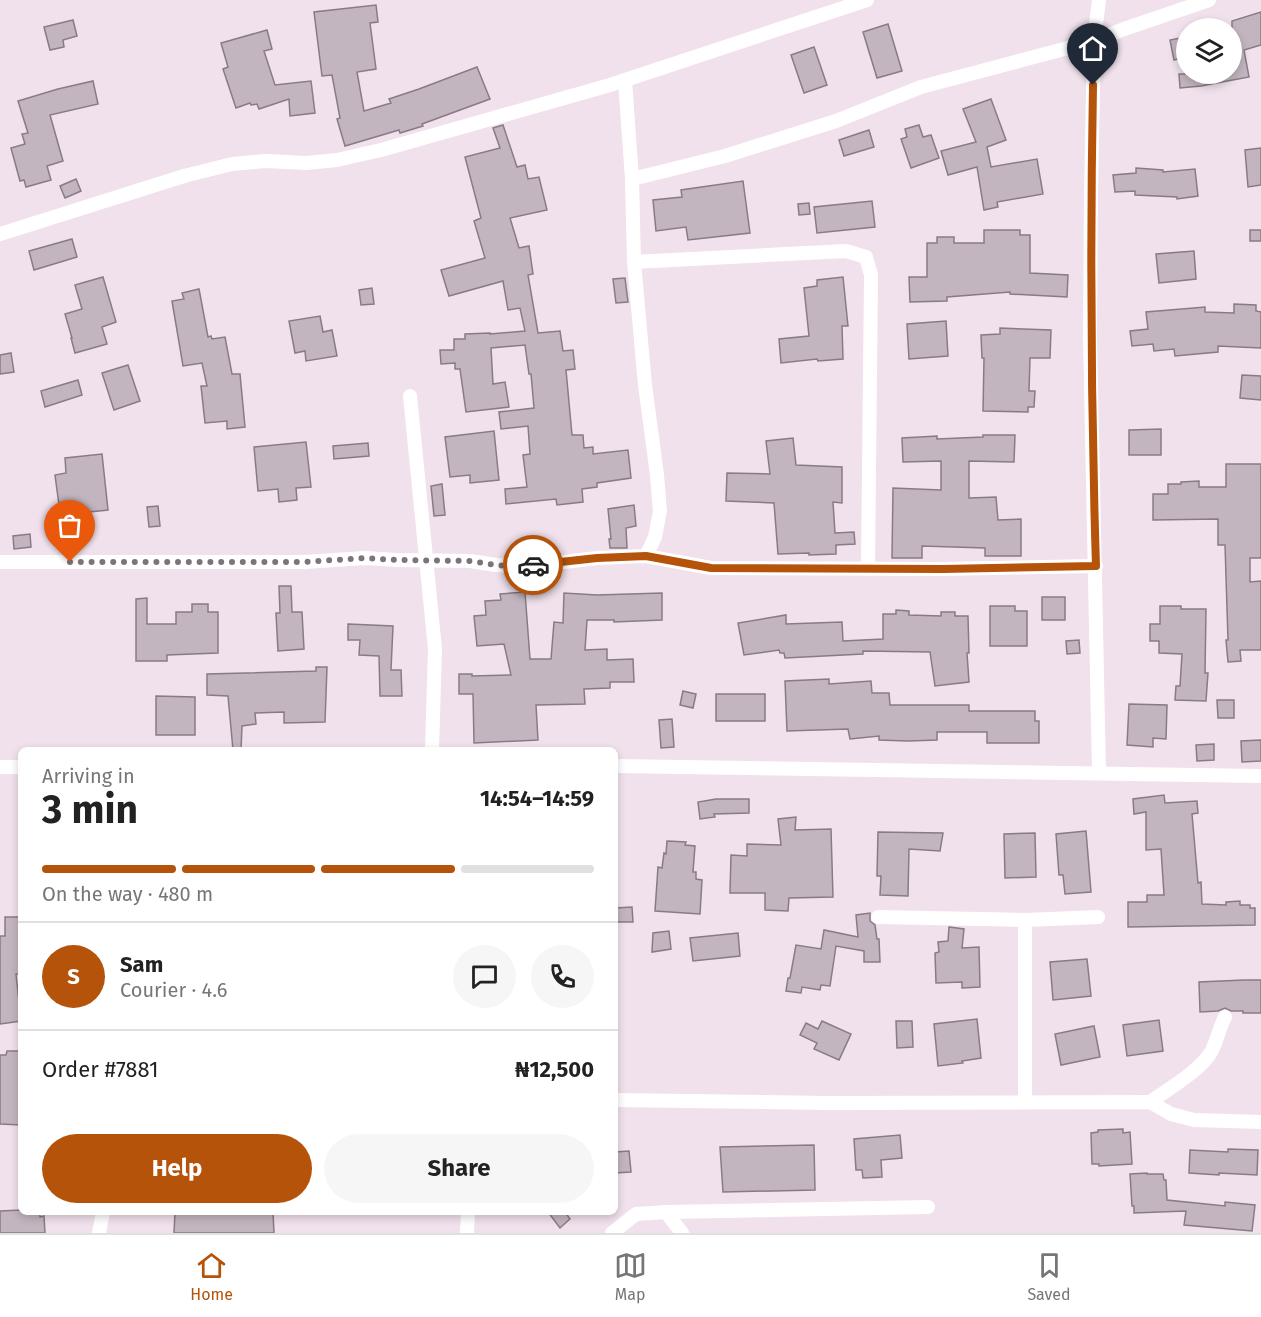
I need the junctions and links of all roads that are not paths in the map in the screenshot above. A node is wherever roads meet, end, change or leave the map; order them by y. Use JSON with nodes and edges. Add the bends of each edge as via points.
{"nodes":[{"id":1,"x":867,"y":0,"type":"edge"},
{"id":2,"x":1099,"y":0,"type":"edge"},
{"id":3,"x":1209,"y":0,"type":"edge"},
{"id":4,"x":1094,"y":41,"type":"junction"},
{"id":5,"x":625,"y":80,"type":"junction"},
{"id":6,"x":632,"y":179,"type":"junction"},
{"id":7,"x":0,"y":234,"type":"edge"},
{"id":8,"x":634,"y":262,"type":"junction"},
{"id":9,"x":410,"y":396,"type":"dead end"},
{"id":10,"x":646,"y":556,"type":"junction"},
{"id":11,"x":426,"y":561,"type":"junction"},
{"id":12,"x":0,"y":562,"type":"edge"},
{"id":13,"x":1096,"y":566,"type":"junction"},
{"id":14,"x":868,"y":568,"type":"junction"},
{"id":15,"x":432,"y":747,"type":"edge"},
{"id":16,"x":618,"y":766,"type":"edge"},
{"id":17,"x":0,"y":767,"type":"edge"},
{"id":18,"x":18,"y":767,"type":"edge"},
{"id":19,"x":1099,"y":773,"type":"junction"},
{"id":20,"x":1261,"y":776,"type":"edge"},
{"id":21,"x":878,"y":917,"type":"dead end"},
{"id":22,"x":1098,"y":917,"type":"dead end"},
{"id":23,"x":1025,"y":920,"type":"junction"},
{"id":24,"x":1225,"y":1017,"type":"dead end"},
{"id":25,"x":618,"y":1100,"type":"edge"},
{"id":26,"x":1025,"y":1102,"type":"junction"},
{"id":27,"x":1150,"y":1102,"type":"junction"},
{"id":28,"x":1261,"y":1122,"type":"edge"},
{"id":29,"x":928,"y":1207,"type":"dead end"},
{"id":30,"x":666,"y":1212,"type":"junction"},
{"id":31,"x":102,"y":1215,"type":"edge"},
{"id":32,"x":468,"y":1215,"type":"edge"},
{"id":33,"x":99,"y":1233,"type":"edge"},
{"id":34,"x":468,"y":1233,"type":"edge"},
{"id":35,"x":612,"y":1233,"type":"edge"},
{"id":36,"x":682,"y":1233,"type":"edge"}],
"edges":[{"from":1,"to":5,"type":"street"},
{"from":2,"to":4,"type":"street"},
{"from":3,"to":4,"type":"street"},
{"from":4,"to":6,"type":"street","via":[[921,87],[836,121],[725,156]]},
{"from":4,"to":13,"type":"street","via":[[1090,336]]},
{"from":5,"to":6,"type":"street"},
{"from":5,"to":7,"type":"street","via":[[435,136],[337,160],[266,161],[203,171]]},
{"from":6,"to":8,"type":"street"},
{"from":8,"to":10,"type":"street","via":[[660,511]]},
{"from":8,"to":14,"type":"street","via":[[846,251],[866,257],[871,275]]},
{"from":9,"to":11,"type":"street"},
{"from":10,"to":11,"type":"street","via":[[523,567]]},
{"from":10,"to":14,"type":"street","via":[[711,568]]},
{"from":11,"to":12,"type":"street","via":[[364,558],[293,562]]},
{"from":11,"to":15,"type":"street","via":[[435,649]]},
{"from":13,"to":14,"type":"street"},
{"from":13,"to":19,"type":"street"},
{"from":16,"to":19,"type":"street"},
{"from":17,"to":18,"type":"street"},
{"from":19,"to":20,"type":"street"},
{"from":21,"to":23,"type":"street"},
{"from":22,"to":23,"type":"street"},
{"from":23,"to":26,"type":"street"},
{"from":24,"to":27,"type":"street","via":[[1211,1052]]},
{"from":25,"to":26,"type":"street"},
{"from":26,"to":27,"type":"street"},
{"from":27,"to":28,"type":"street","via":[[1171,1114],[1194,1120]]},
{"from":29,"to":30,"type":"street"},
{"from":30,"to":35,"type":"street","via":[[636,1214]]},
{"from":30,"to":36,"type":"street"},
{"from":31,"to":33,"type":"street"},
{"from":32,"to":34,"type":"street"}]}
